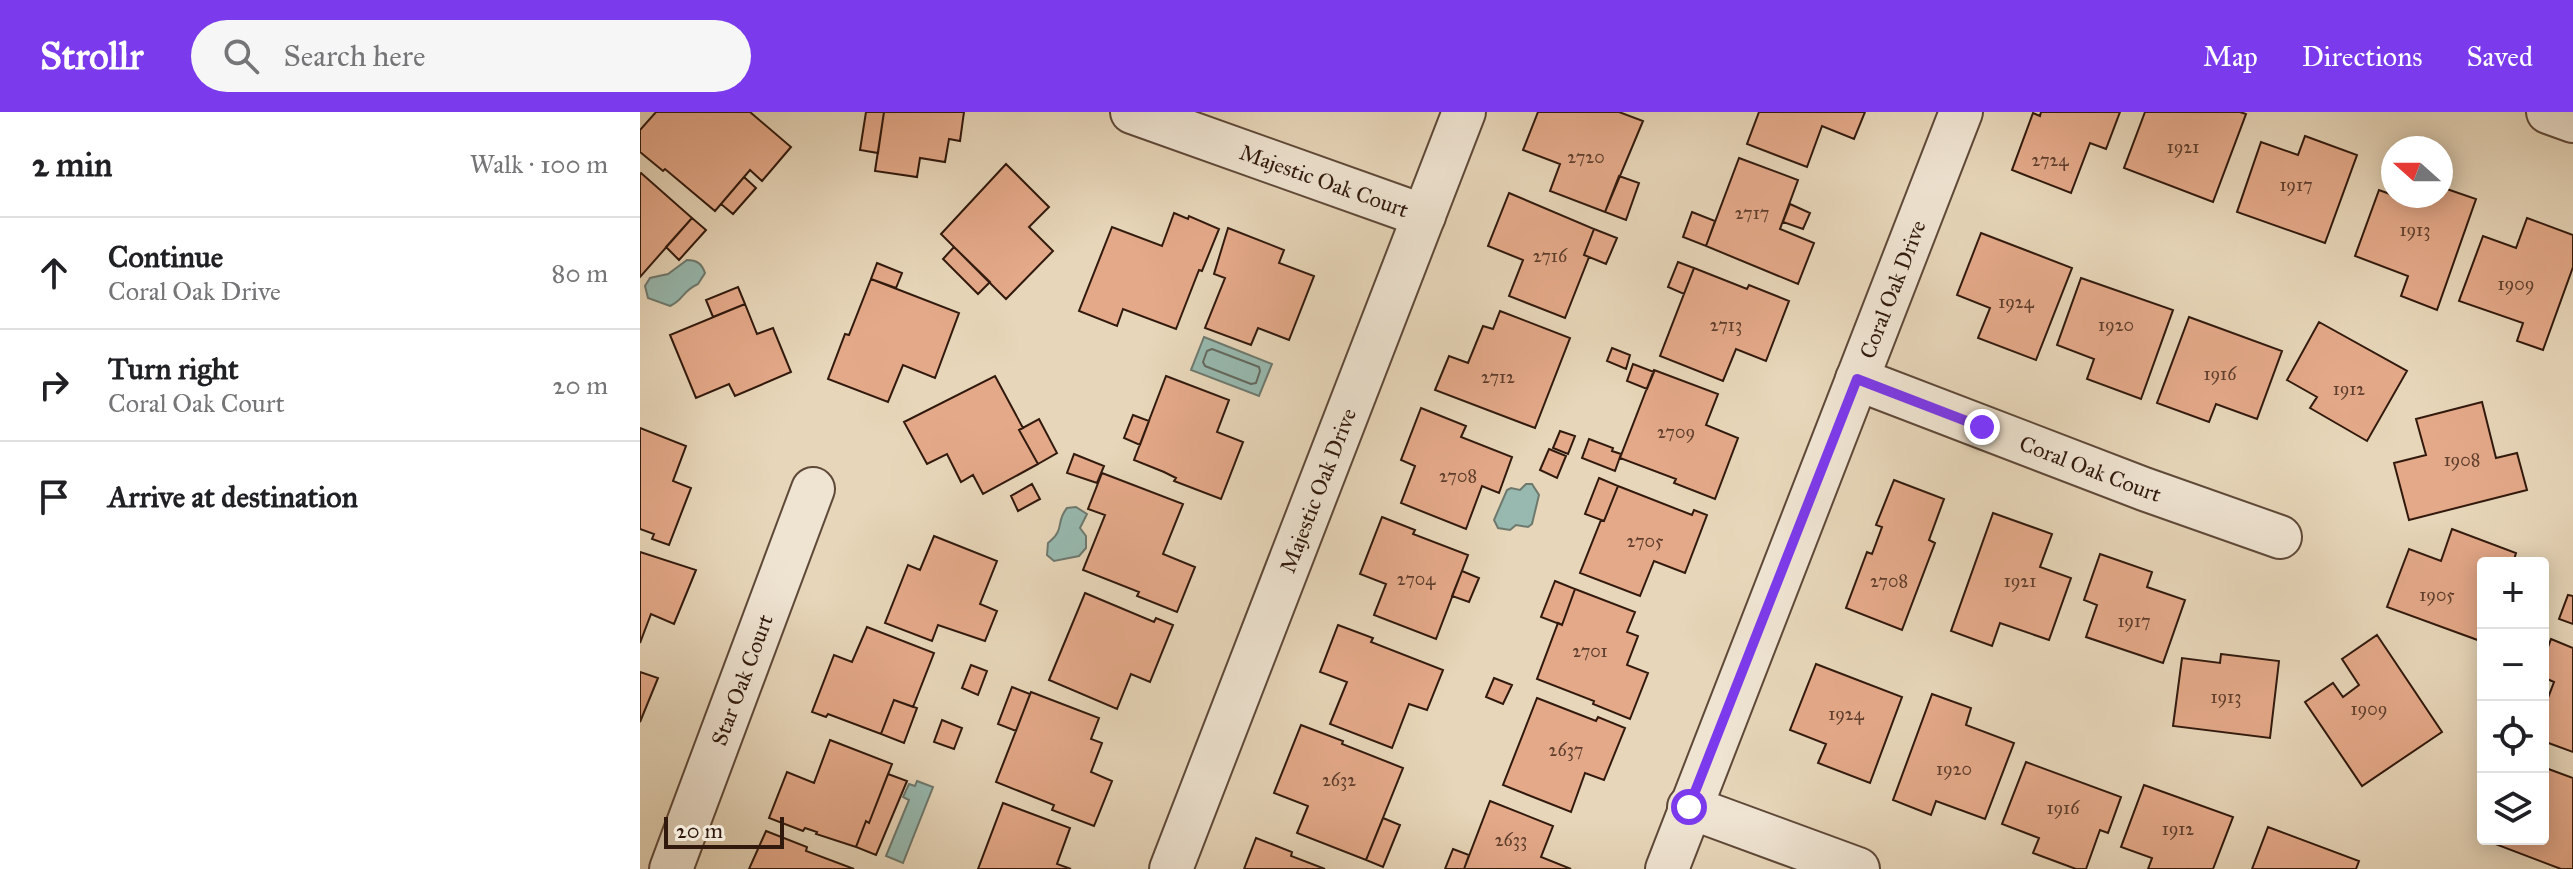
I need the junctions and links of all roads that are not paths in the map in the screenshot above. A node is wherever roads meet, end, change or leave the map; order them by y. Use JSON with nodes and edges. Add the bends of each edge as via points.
{"nodes":[{"id":1,"x":1132,"y":112,"type":"edge"},
{"id":2,"x":1464,"y":112,"type":"edge"},
{"id":3,"x":1961,"y":112,"type":"edge"},
{"id":4,"x":2548,"y":112,"type":"edge"},
{"id":5,"x":2573,"y":121,"type":"edge"},
{"id":6,"x":1424,"y":216,"type":"junction"},
{"id":7,"x":1857,"y":379,"type":"junction"},
{"id":8,"x":813,"y":489,"type":"dead end"},
{"id":9,"x":2280,"y":537,"type":"dead end"},
{"id":10,"x":1689,"y":807,"type":"junction"},
{"id":11,"x":671,"y":869,"type":"edge"},
{"id":12,"x":1171,"y":869,"type":"edge"},
{"id":13,"x":1667,"y":869,"type":"edge"},
{"id":14,"x":1858,"y":869,"type":"edge"}],
"edges":[{"from":1,"to":6,"type":"street","name":"Majestic Oak Court"},
{"from":2,"to":6,"type":"street","name":"Majestic Oak Drive"},
{"from":3,"to":7,"type":"street","name":"Coral Oak Drive"},
{"from":4,"to":5,"type":"street"},
{"from":6,"to":12,"type":"street","name":"Majestic Oak Drive"},
{"from":7,"to":9,"type":"street","name":"Coral Oak Court"},
{"from":7,"to":10,"type":"street","name":"Coral Oak Drive"},
{"from":8,"to":11,"type":"street","name":"Star Oak Court"},
{"from":10,"to":13,"type":"street","name":"Coral Oak Drive"},
{"from":10,"to":14,"type":"street"}]}
